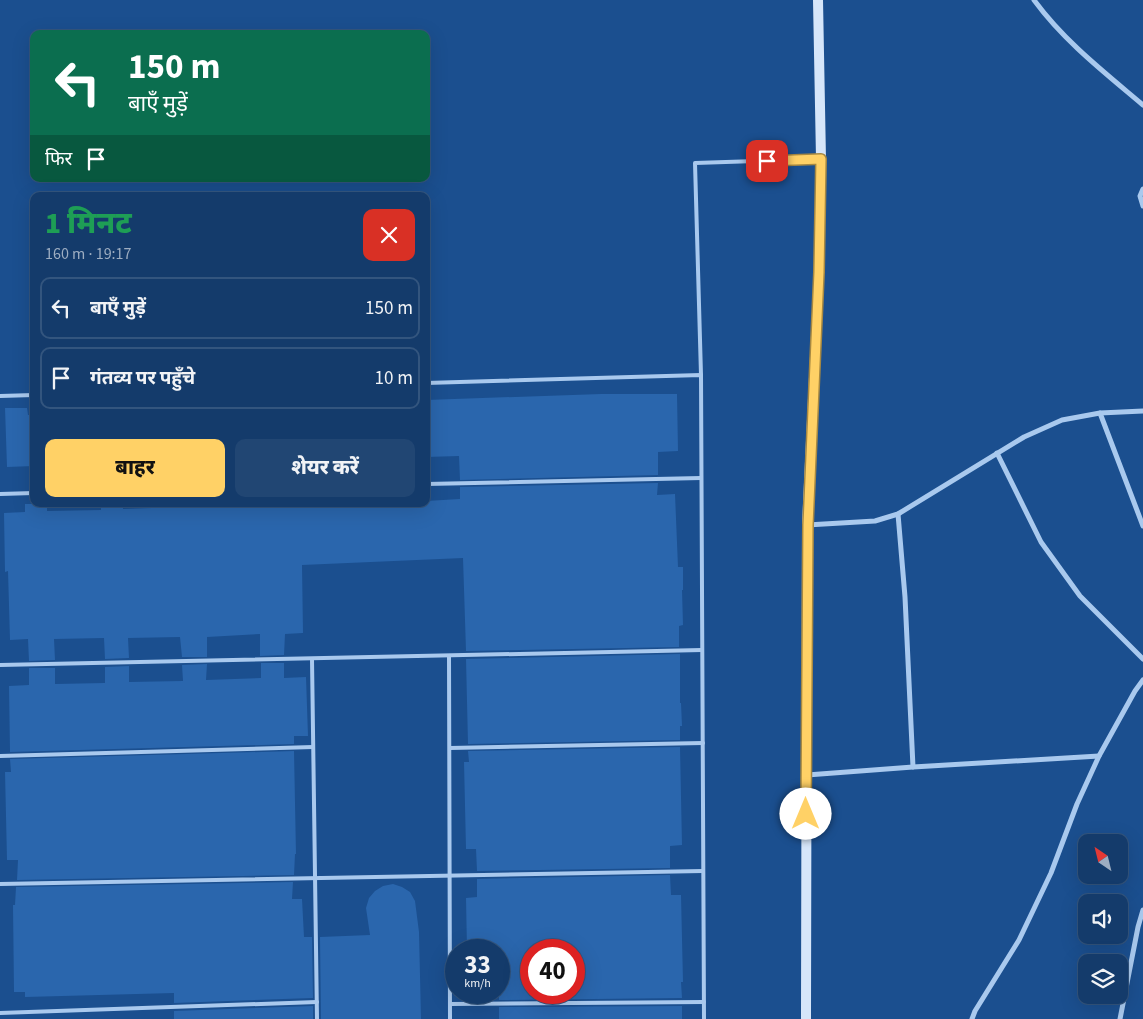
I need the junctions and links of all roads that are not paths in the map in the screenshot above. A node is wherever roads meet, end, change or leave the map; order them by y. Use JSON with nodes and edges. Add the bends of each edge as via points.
{"nodes":[{"id":1,"x":818,"y":0,"type":"edge"},
{"id":2,"x":1034,"y":0,"type":"edge"},
{"id":3,"x":1143,"y":105,"type":"edge"},
{"id":4,"x":821,"y":159,"type":"junction"},
{"id":5,"x":1143,"y":189,"type":"edge"},
{"id":6,"x":1143,"y":206,"type":"edge"},
{"id":7,"x":701,"y":375,"type":"junction"},
{"id":8,"x":430,"y":383,"type":"edge"},
{"id":9,"x":30,"y":395,"type":"edge"},
{"id":10,"x":0,"y":396,"type":"edge"},
{"id":11,"x":1143,"y":411,"type":"edge"},
{"id":12,"x":1100,"y":413,"type":"junction"},
{"id":13,"x":997,"y":453,"type":"junction"},
{"id":14,"x":701,"y":478,"type":"junction"},
{"id":15,"x":430,"y":484,"type":"edge"},
{"id":16,"x":0,"y":494,"type":"edge"},
{"id":17,"x":30,"y":494,"type":"edge"},
{"id":18,"x":898,"y":514,"type":"junction"},
{"id":19,"x":808,"y":525,"type":"junction"},
{"id":20,"x":1143,"y":526,"type":"edge"},
{"id":21,"x":702,"y":650,"type":"junction"},
{"id":22,"x":449,"y":656,"type":"junction"},
{"id":23,"x":312,"y":659,"type":"junction"},
{"id":24,"x":1143,"y":659,"type":"edge"},
{"id":25,"x":0,"y":665,"type":"edge"},
{"id":26,"x":1143,"y":680,"type":"edge"},
{"id":27,"x":703,"y":743,"type":"junction"},
{"id":28,"x":313,"y":747,"type":"junction"},
{"id":29,"x":450,"y":748,"type":"junction"},
{"id":30,"x":0,"y":756,"type":"edge"},
{"id":31,"x":1099,"y":756,"type":"junction"},
{"id":32,"x":913,"y":767,"type":"junction"},
{"id":33,"x":806,"y":775,"type":"junction"},
{"id":34,"x":703,"y":871,"type":"junction"},
{"id":35,"x":450,"y":876,"type":"junction"},
{"id":36,"x":315,"y":879,"type":"junction"},
{"id":37,"x":0,"y":884,"type":"edge"},
{"id":38,"x":1143,"y":910,"type":"edge"},
{"id":39,"x":450,"y":939,"type":"edge"},
{"id":40,"x":317,"y":1002,"type":"junction"},
{"id":41,"x":704,"y":1002,"type":"junction"},
{"id":42,"x":450,"y":1004,"type":"edge"},
{"id":43,"x":510,"y":1004,"type":"edge"},
{"id":44,"x":0,"y":1013,"type":"edge"},
{"id":45,"x":317,"y":1019,"type":"edge"},
{"id":46,"x":450,"y":1019,"type":"edge"},
{"id":47,"x":704,"y":1019,"type":"edge"},
{"id":48,"x":806,"y":1019,"type":"edge"},
{"id":49,"x":972,"y":1019,"type":"edge"},
{"id":50,"x":1120,"y":1019,"type":"edge"}],
"edges":[{"from":1,"to":4,"type":"street"},
{"from":2,"to":3,"type":"street","via":[[1081,52]]},
{"from":4,"to":7,"type":"lane","via":[[695,163]]},
{"from":4,"to":19,"type":"street"},
{"from":5,"to":6,"type":"street","via":[[1140,196]]},
{"from":7,"to":8,"type":"lane"},
{"from":7,"to":14,"type":"lane"},
{"from":9,"to":10,"type":"lane"},
{"from":11,"to":12,"type":"street"},
{"from":12,"to":13,"type":"street","via":[[1062,420]]},
{"from":12,"to":20,"type":"street"},
{"from":13,"to":18,"type":"street"},
{"from":13,"to":24,"type":"street","via":[[1041,542],[1080,596]]},
{"from":14,"to":15,"type":"lane"},
{"from":14,"to":21,"type":"lane"},
{"from":16,"to":17,"type":"lane"},
{"from":18,"to":19,"type":"street","via":[[875,521]]},
{"from":18,"to":32,"type":"street"},
{"from":19,"to":33,"type":"street"},
{"from":21,"to":22,"type":"lane"},
{"from":21,"to":27,"type":"lane"},
{"from":22,"to":23,"type":"lane"},
{"from":22,"to":29,"type":"lane"},
{"from":23,"to":25,"type":"lane"},
{"from":23,"to":28,"type":"lane"},
{"from":26,"to":31,"type":"street"},
{"from":27,"to":29,"type":"lane"},
{"from":27,"to":34,"type":"lane"},
{"from":28,"to":30,"type":"lane"},
{"from":28,"to":36,"type":"lane"},
{"from":29,"to":35,"type":"lane"},
{"from":31,"to":32,"type":"street"},
{"from":31,"to":49,"type":"street","via":[[1076,804],[1051,873],[1019,940]]},
{"from":32,"to":33,"type":"street"},
{"from":33,"to":48,"type":"street"},
{"from":34,"to":35,"type":"lane"},
{"from":34,"to":41,"type":"lane"},
{"from":35,"to":36,"type":"lane"},
{"from":35,"to":39,"type":"lane"},
{"from":36,"to":37,"type":"lane"},
{"from":36,"to":40,"type":"lane"},
{"from":38,"to":50,"type":"street"},
{"from":40,"to":44,"type":"lane"},
{"from":40,"to":45,"type":"lane"},
{"from":41,"to":43,"type":"lane"},
{"from":41,"to":47,"type":"lane"},
{"from":42,"to":46,"type":"lane"}]}
